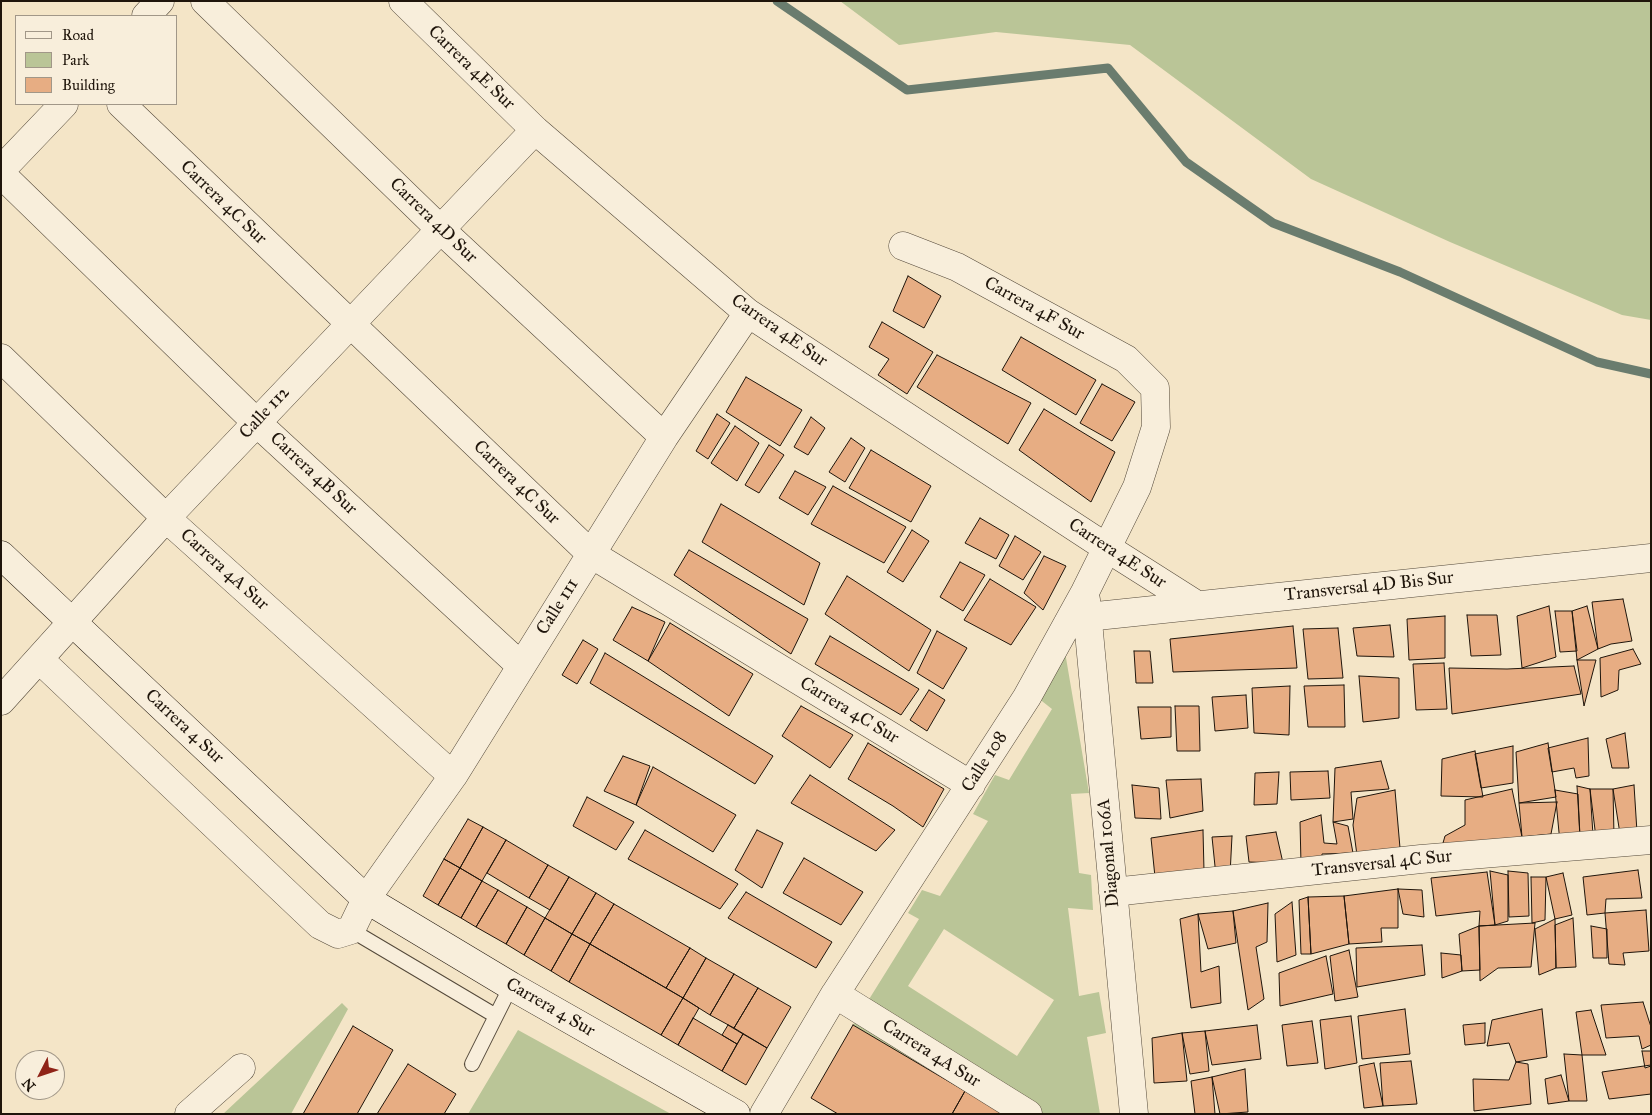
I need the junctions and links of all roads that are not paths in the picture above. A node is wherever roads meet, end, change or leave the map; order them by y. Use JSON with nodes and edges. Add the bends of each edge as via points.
{"nodes":[{"id":1,"x":160,"y":1,"type":"edge"},
{"id":2,"x":205,"y":1,"type":"edge"},
{"id":3,"x":403,"y":1,"type":"edge"},
{"id":4,"x":147,"y":15,"type":"edge"},
{"id":5,"x":63,"y":105,"type":"edge"},
{"id":6,"x":122,"y":105,"type":"edge"},
{"id":7,"x":535,"y":130,"type":"junction"},
{"id":8,"x":1,"y":172,"type":"edge"},
{"id":9,"x":440,"y":229,"type":"junction"},
{"id":10,"x":903,"y":246,"type":"dead end"},
{"id":11,"x":748,"y":313,"type":"junction"},
{"id":12,"x":349,"y":324,"type":"junction"},
{"id":13,"x":1,"y":358,"type":"edge"},
{"id":14,"x":1154,"y":388,"type":"joint"},
{"id":15,"x":256,"y":422,"type":"junction"},
{"id":16,"x":664,"y":437,"type":"junction"},
{"id":17,"x":166,"y":518,"type":"junction"},
{"id":18,"x":1107,"y":548,"type":"junction"},
{"id":19,"x":591,"y":554,"type":"junction"},
{"id":20,"x":1,"y":555,"type":"edge"},
{"id":21,"x":1651,"y":558,"type":"edge"},
{"id":22,"x":1086,"y":605,"type":"junction"},
{"id":23,"x":1197,"y":605,"type":"junction"},
{"id":24,"x":72,"y":622,"type":"junction"},
{"id":25,"x":39,"y":659,"type":"junction"},
{"id":26,"x":521,"y":666,"type":"junction"},
{"id":27,"x":1,"y":701,"type":"edge"},
{"id":28,"x":453,"y":776,"type":"junction"},
{"id":29,"x":971,"y":785,"type":"junction"},
{"id":30,"x":1651,"y":840,"type":"edge"},
{"id":31,"x":1113,"y":892,"type":"junction"},
{"id":32,"x":366,"y":899,"type":"junction"},
{"id":33,"x":352,"y":930,"type":"junction"},
{"id":34,"x":511,"y":986,"type":"junction"},
{"id":35,"x":835,"y":994,"type":"junction"},
{"id":36,"x":496,"y":1016,"type":"junction"},
{"id":37,"x":472,"y":1064,"type":"dead end"},
{"id":38,"x":240,"y":1068,"type":"dead end"},
{"id":39,"x":189,"y":1114,"type":"edge"},
{"id":40,"x":736,"y":1114,"type":"edge"},
{"id":41,"x":764,"y":1114,"type":"edge"},
{"id":42,"x":1028,"y":1114,"type":"edge"},
{"id":43,"x":1134,"y":1114,"type":"edge"}],
"edges":[{"from":1,"to":4,"type":"street"},
{"from":2,"to":9,"type":"street","name":"Carrera 4D Sur"},
{"from":3,"to":7,"type":"street","name":"Carrera 4E Sur"},
{"from":5,"to":8,"type":"street"},
{"from":6,"to":12,"type":"street","name":"Carrera 4C Sur"},
{"from":7,"to":9,"type":"street","name":"Calle 112"},
{"from":7,"to":11,"type":"street","name":"Carrera 4E Sur"},
{"from":8,"to":15,"type":"street","name":"Carrera 4B Sur"},
{"from":9,"to":12,"type":"street","name":"Calle 112"},
{"from":9,"to":16,"type":"street","name":"Carrera 4D Sur"},
{"from":10,"to":14,"type":"street","name":"Carrera 4F Sur","via":[[957,266],[1126,359]]},
{"from":11,"to":16,"type":"street","name":"Calle 111"},
{"from":11,"to":18,"type":"street","name":"Carrera 4E Sur"},
{"from":12,"to":15,"type":"street","name":"Calle 112"},
{"from":12,"to":19,"type":"street","name":"Carrera 4C Sur"},
{"from":13,"to":17,"type":"street","name":"Carrera 4A Sur"},
{"from":14,"to":18,"type":"street","name":"Calle 108","via":[[1156,428],[1137,487]]},
{"from":15,"to":17,"type":"street","name":"Calle 112"},
{"from":15,"to":26,"type":"street","name":"Carrera 4B Sur"},
{"from":16,"to":19,"type":"street","name":"Calle 111"},
{"from":17,"to":24,"type":"street","name":"Calle 112"},
{"from":17,"to":28,"type":"street","name":"Carrera 4A Sur"},
{"from":18,"to":22,"type":"street","name":"Calle 108"},
{"from":18,"to":23,"type":"street","name":"Carrera 4E Sur"},
{"from":19,"to":26,"type":"street","name":"Calle 111"},
{"from":19,"to":29,"type":"street","name":"Carrera 4C Sur"},
{"from":20,"to":24,"type":"street","name":"Carrera 4 Sur"},
{"from":21,"to":23,"type":"street","name":"Transversal 4D Bis Sur"},
{"from":22,"to":23,"type":"street","name":"Transversal 4D Bis Sur"},
{"from":22,"to":29,"type":"street","name":"Calle 108"},
{"from":22,"to":31,"type":"street","name":"Diagonal 106A"},
{"from":24,"to":25,"type":"street","name":"Calle 112"},
{"from":24,"to":32,"type":"street","name":"Carrera 4 Sur"},
{"from":25,"to":27,"type":"street","name":"Calle 112"},
{"from":25,"to":33,"type":"street","via":[[320,925],[338,934]]},
{"from":26,"to":28,"type":"street","name":"Calle 111"},
{"from":28,"to":32,"type":"street","name":"Calle 111"},
{"from":29,"to":35,"type":"street","name":"Calle 108"},
{"from":30,"to":31,"type":"street","name":"Transversal 4C Sur","via":[[1421,859]]},
{"from":31,"to":43,"type":"street","name":"Diagonal 106A"},
{"from":32,"to":33,"type":"street"},
{"from":32,"to":34,"type":"street","name":"Carrera 4 Sur"},
{"from":33,"to":36,"type":"lane"},
{"from":34,"to":36,"type":"lane"},
{"from":34,"to":40,"type":"street","name":"Carrera 4 Sur"},
{"from":35,"to":41,"type":"street","name":"Calle 108"},
{"from":35,"to":42,"type":"street","name":"Carrera 4A Sur"},
{"from":36,"to":37,"type":"lane"},
{"from":38,"to":39,"type":"street"}]}
